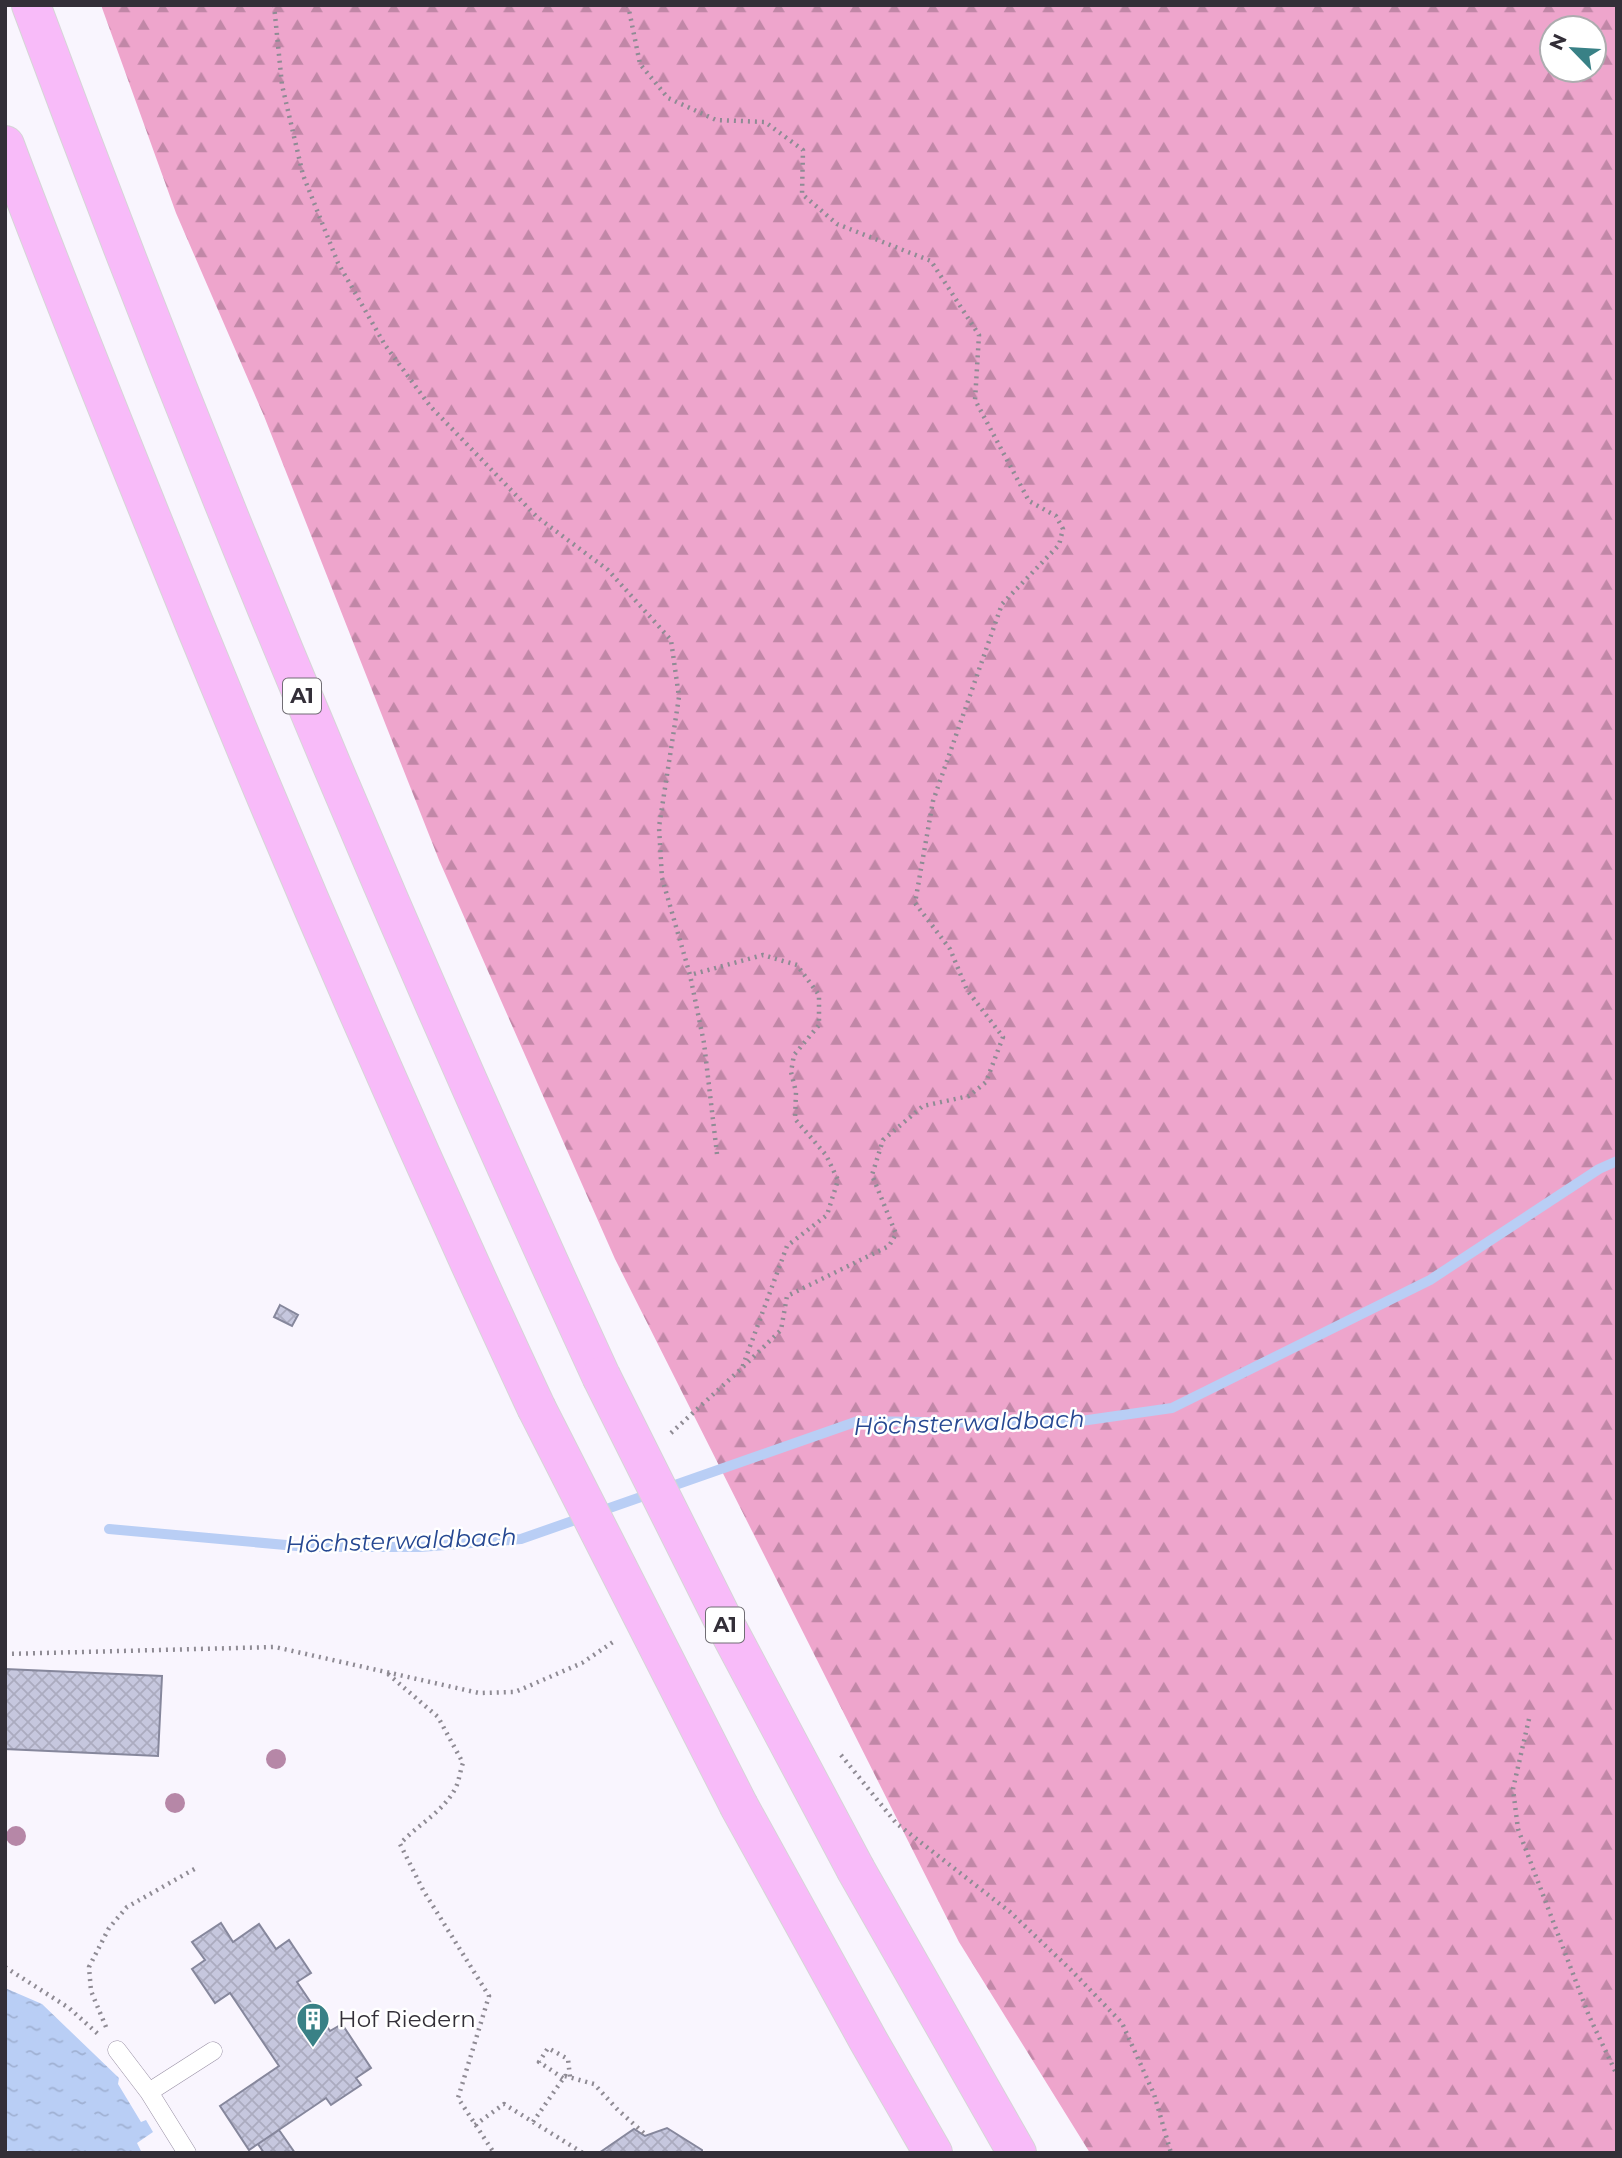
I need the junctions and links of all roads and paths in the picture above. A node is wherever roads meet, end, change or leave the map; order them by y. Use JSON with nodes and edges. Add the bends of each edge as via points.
{"nodes":[{"id":1,"x":30,"y":5,"type":"edge"},
{"id":2,"x":274,"y":5,"type":"edge"},
{"id":3,"x":628,"y":5,"type":"edge"},
{"id":4,"x":5,"y":145,"type":"edge"},
{"id":5,"x":690,"y":975,"type":"junction"},
{"id":6,"x":717,"y":1154,"type":"dead end"},
{"id":7,"x":742,"y":1368,"type":"junction"},
{"id":8,"x":668,"y":1434,"type":"dead end"},
{"id":9,"x":621,"y":1636,"type":"dead end"},
{"id":10,"x":5,"y":1654,"type":"edge"},
{"id":11,"x":385,"y":1672,"type":"junction"},
{"id":12,"x":1529,"y":1719,"type":"dead end"},
{"id":13,"x":837,"y":1751,"type":"dead end"},
{"id":14,"x":198,"y":1867,"type":"dead end"},
{"id":15,"x":5,"y":1967,"type":"edge"},
{"id":16,"x":117,"y":2050,"type":"junction"},
{"id":17,"x":213,"y":2051,"type":"dead end"},
{"id":18,"x":1617,"y":2076,"type":"edge"},
{"id":19,"x":570,"y":2077,"type":"junction"},
{"id":20,"x":563,"y":2078,"type":"junction"},
{"id":21,"x":149,"y":2092,"type":"junction"},
{"id":22,"x":533,"y":2122,"type":"junction"},
{"id":23,"x":475,"y":2124,"type":"junction"},
{"id":24,"x":647,"y":2136,"type":"dead end"},
{"id":25,"x":187,"y":2153,"type":"edge"},
{"id":26,"x":494,"y":2153,"type":"edge"},
{"id":27,"x":583,"y":2153,"type":"edge"},
{"id":28,"x":933,"y":2153,"type":"edge"},
{"id":29,"x":1017,"y":2153,"type":"edge"},
{"id":30,"x":1171,"y":2153,"type":"edge"}],
"edges":[{"from":1,"to":29,"type":"highway","number":"A1","bridge":true,"via":[[344,798],[601,1376],[856,1870]]},
{"from":2,"to":5,"type":"path","via":[[282,85],[303,175],[338,263],[385,345],[430,406],[537,517],[608,570],[671,640],[679,697],[659,827],[662,878]]},
{"from":3,"to":7,"type":"path","via":[[640,64],[668,98],[716,120],[765,122],[803,149],[802,194],[837,224],[931,261],[979,335],[975,400],[1029,501],[1056,516],[1063,529],[1059,545],[1002,604],[933,801],[915,903],[950,948],[967,990],[1003,1037],[986,1082],[969,1096],[923,1106],[883,1140],[872,1175],[896,1234],[889,1246],[787,1296],[781,1330]]},
{"from":4,"to":28,"type":"highway","bridge":true,"via":[[264,794],[382,1071],[536,1407],[792,1905]]},
{"from":5,"to":6,"type":"path","via":[[704,1042]]},
{"from":5,"to":7,"type":"path","via":[[763,955],[796,965],[819,995],[819,1025],[794,1055],[794,1119],[826,1155],[838,1180],[827,1215],[787,1246]]},
{"from":7,"to":8,"type":"path"},
{"from":9,"to":11,"type":"path","via":[[582,1663],[515,1692],[479,1693]]},
{"from":10,"to":11,"type":"path","via":[[275,1647]]},
{"from":11,"to":23,"type":"path","via":[[438,1717],[463,1763],[456,1788],[441,1810],[400,1844],[489,1996],[458,2098]]},
{"from":12,"to":18,"type":"path","via":[[1513,1789],[1518,1829],[1588,2016]]},
{"from":13,"to":30,"type":"path","via":[[896,1823],[1010,1912],[1122,2023],[1154,2094]]},
{"from":14,"to":16,"type":"path","via":[[127,1908],[109,1928],[89,1967],[91,1991]]},
{"from":15,"to":16,"type":"path","via":[[69,2008]]},
{"from":16,"to":21,"type":"lane"},
{"from":17,"to":21,"type":"lane"},
{"from":19,"to":20,"type":"path"},
{"from":19,"to":20,"type":"path","via":[[568,2059],[548,2048],[539,2062]]},
{"from":19,"to":24,"type":"path","via":[[594,2084]]},
{"from":20,"to":22,"type":"path"},
{"from":21,"to":25,"type":"lane"},
{"from":22,"to":23,"type":"path","via":[[504,2104]]},
{"from":22,"to":27,"type":"path"},
{"from":23,"to":26,"type":"path"}]}
